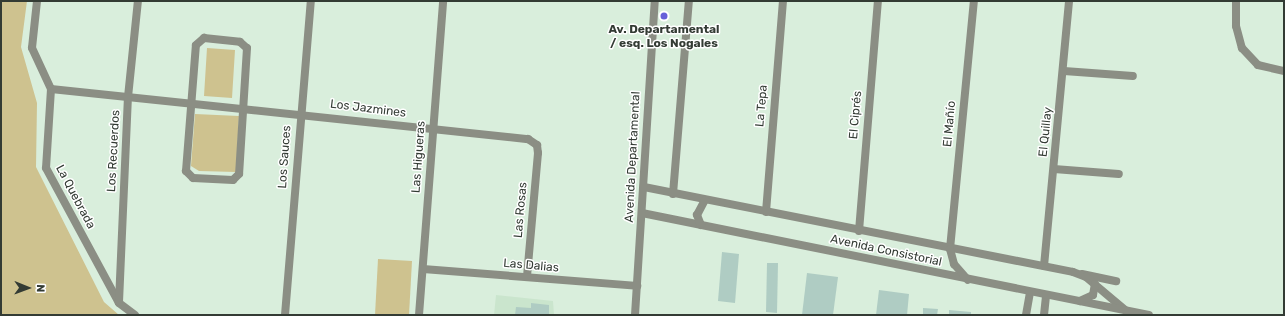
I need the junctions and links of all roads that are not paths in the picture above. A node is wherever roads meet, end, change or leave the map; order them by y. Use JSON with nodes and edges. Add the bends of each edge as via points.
{"nodes":[{"id":1,"x":37,"y":1,"type":"edge"},
{"id":2,"x":138,"y":1,"type":"edge"},
{"id":3,"x":311,"y":1,"type":"edge"},
{"id":4,"x":443,"y":1,"type":"edge"},
{"id":5,"x":655,"y":1,"type":"edge"},
{"id":6,"x":688,"y":1,"type":"edge"},
{"id":7,"x":783,"y":1,"type":"edge"},
{"id":8,"x":878,"y":1,"type":"edge"},
{"id":9,"x":974,"y":1,"type":"edge"},
{"id":10,"x":1069,"y":1,"type":"edge"},
{"id":11,"x":1236,"y":1,"type":"edge"},
{"id":12,"x":1064,"y":71,"type":"junction"},
{"id":13,"x":1284,"y":71,"type":"edge"},
{"id":14,"x":1133,"y":76,"type":"dead end"},
{"id":15,"x":51,"y":89,"type":"junction"},
{"id":16,"x":128,"y":96,"type":"junction"},
{"id":17,"x":190,"y":104,"type":"junction"},
{"id":18,"x":243,"y":109,"type":"junction"},
{"id":19,"x":301,"y":113,"type":"junction"},
{"id":20,"x":434,"y":129,"type":"junction"},
{"id":21,"x":537,"y":145,"type":"joint"},
{"id":22,"x":1054,"y":169,"type":"junction"},
{"id":23,"x":1119,"y":174,"type":"dead end"},
{"id":24,"x":644,"y":187,"type":"junction"},
{"id":25,"x":673,"y":194,"type":"junction"},
{"id":26,"x":705,"y":200,"type":"junction"},
{"id":27,"x":766,"y":212,"type":"junction"},
{"id":28,"x":642,"y":213,"type":"junction"},
{"id":29,"x":701,"y":225,"type":"junction"},
{"id":30,"x":859,"y":231,"type":"junction"},
{"id":31,"x":950,"y":249,"type":"junction"},
{"id":32,"x":1044,"y":266,"type":"junction"},
{"id":33,"x":422,"y":269,"type":"junction"},
{"id":34,"x":1081,"y":274,"type":"junction"},
{"id":35,"x":528,"y":278,"type":"junction"},
{"id":36,"x":968,"y":280,"type":"junction"},
{"id":37,"x":1116,"y":281,"type":"dead end"},
{"id":38,"x":1096,"y":284,"type":"junction"},
{"id":39,"x":637,"y":286,"type":"junction"},
{"id":40,"x":1030,"y":292,"type":"junction"},
{"id":41,"x":1046,"y":296,"type":"junction"},
{"id":42,"x":1078,"y":302,"type":"junction"},
{"id":43,"x":119,"y":303,"type":"junction"},
{"id":44,"x":1125,"y":310,"type":"junction"},
{"id":45,"x":135,"y":315,"type":"edge"},
{"id":46,"x":285,"y":315,"type":"edge"},
{"id":47,"x":419,"y":315,"type":"edge"},
{"id":48,"x":636,"y":315,"type":"edge"},
{"id":49,"x":1026,"y":315,"type":"edge"},
{"id":50,"x":1044,"y":315,"type":"edge"},
{"id":51,"x":1149,"y":315,"type":"edge"}],
"edges":[{"from":1,"to":15,"type":"street","name":"La Quebrada","via":[[32,48]]},
{"from":2,"to":16,"type":"street","name":"Los Recuerdos"},
{"from":3,"to":19,"type":"street","name":"Los Sauces"},
{"from":4,"to":20,"type":"street","name":"Las Higueras"},
{"from":5,"to":24,"type":"street","name":"Avenida Departamental"},
{"from":6,"to":25,"type":"street"},
{"from":7,"to":27,"type":"street","name":"La Tepa"},
{"from":8,"to":30,"type":"street","name":"El Ciprés"},
{"from":9,"to":31,"type":"street","name":"El Mañío"},
{"from":10,"to":12,"type":"street","name":"El Quillay"},
{"from":11,"to":13,"type":"street","via":[[1236,26],[1242,48],[1258,65]]},
{"from":12,"to":14,"type":"street"},
{"from":12,"to":22,"type":"street","name":"El Quillay"},
{"from":15,"to":16,"type":"street","name":"Los Jazmines"},
{"from":15,"to":43,"type":"street","name":"La Quebrada","via":[[46,168]]},
{"from":16,"to":17,"type":"street","name":"Los Jazmines"},
{"from":16,"to":43,"type":"street","name":"Los Recuerdos"},
{"from":17,"to":18,"type":"street","name":"Los Jazmines"},
{"from":17,"to":18,"type":"street","via":[[196,45],[204,38],[246,45]]},
{"from":17,"to":18,"type":"street","via":[[186,168],[193,178],[231,181],[238,177]]},
{"from":18,"to":19,"type":"street","name":"Los Jazmines"},
{"from":19,"to":20,"type":"street","name":"Los Jazmines"},
{"from":19,"to":46,"type":"street","name":"Los Sauces"},
{"from":20,"to":21,"type":"street","name":"Los Jazmines","via":[[528,139]]},
{"from":20,"to":33,"type":"street","name":"Las Higueras"},
{"from":21,"to":35,"type":"street","name":"Las Rosas"},
{"from":22,"to":23,"type":"street"},
{"from":22,"to":32,"type":"street","name":"El Quillay"},
{"from":24,"to":25,"type":"street","name":"Avenida Consistorial"},
{"from":24,"to":28,"type":"street","name":"Avenida Departamental"},
{"from":25,"to":26,"type":"street","name":"Avenida Consistorial"},
{"from":26,"to":27,"type":"street","name":"Avenida Consistorial"},
{"from":26,"to":29,"type":"street","via":[[697,214]]},
{"from":27,"to":30,"type":"street","name":"Avenida Consistorial"},
{"from":28,"to":29,"type":"street","name":"Avenida Consistorial"},
{"from":28,"to":39,"type":"street","name":"Avenida Departamental"},
{"from":29,"to":36,"type":"street","name":"Avenida Consistorial"},
{"from":30,"to":31,"type":"street","name":"Avenida Consistorial"},
{"from":31,"to":32,"type":"street","name":"Avenida Consistorial"},
{"from":31,"to":36,"type":"street","via":[[954,264]]},
{"from":32,"to":34,"type":"street","name":"Avenida Consistorial"},
{"from":33,"to":35,"type":"street","name":"Las Dalias"},
{"from":33,"to":47,"type":"street","name":"Las Higueras"},
{"from":34,"to":37,"type":"street","name":"Avenida Consistorial"},
{"from":34,"to":38,"type":"street","name":"Avenida Consistorial"},
{"from":35,"to":39,"type":"street","name":"Las Dalias"},
{"from":36,"to":40,"type":"street","name":"Avenida Consistorial"},
{"from":38,"to":42,"type":"street","via":[[1090,298]]},
{"from":38,"to":44,"type":"street","name":"Avenida Consistorial"},
{"from":39,"to":48,"type":"street","name":"Avenida Departamental"},
{"from":40,"to":41,"type":"street","name":"Avenida Consistorial"},
{"from":40,"to":49,"type":"street"},
{"from":41,"to":42,"type":"street","name":"Avenida Consistorial"},
{"from":41,"to":50,"type":"street"},
{"from":42,"to":44,"type":"street","name":"Avenida Consistorial"},
{"from":43,"to":45,"type":"street"},
{"from":44,"to":51,"type":"street","name":"Avenida Consistorial"}]}
